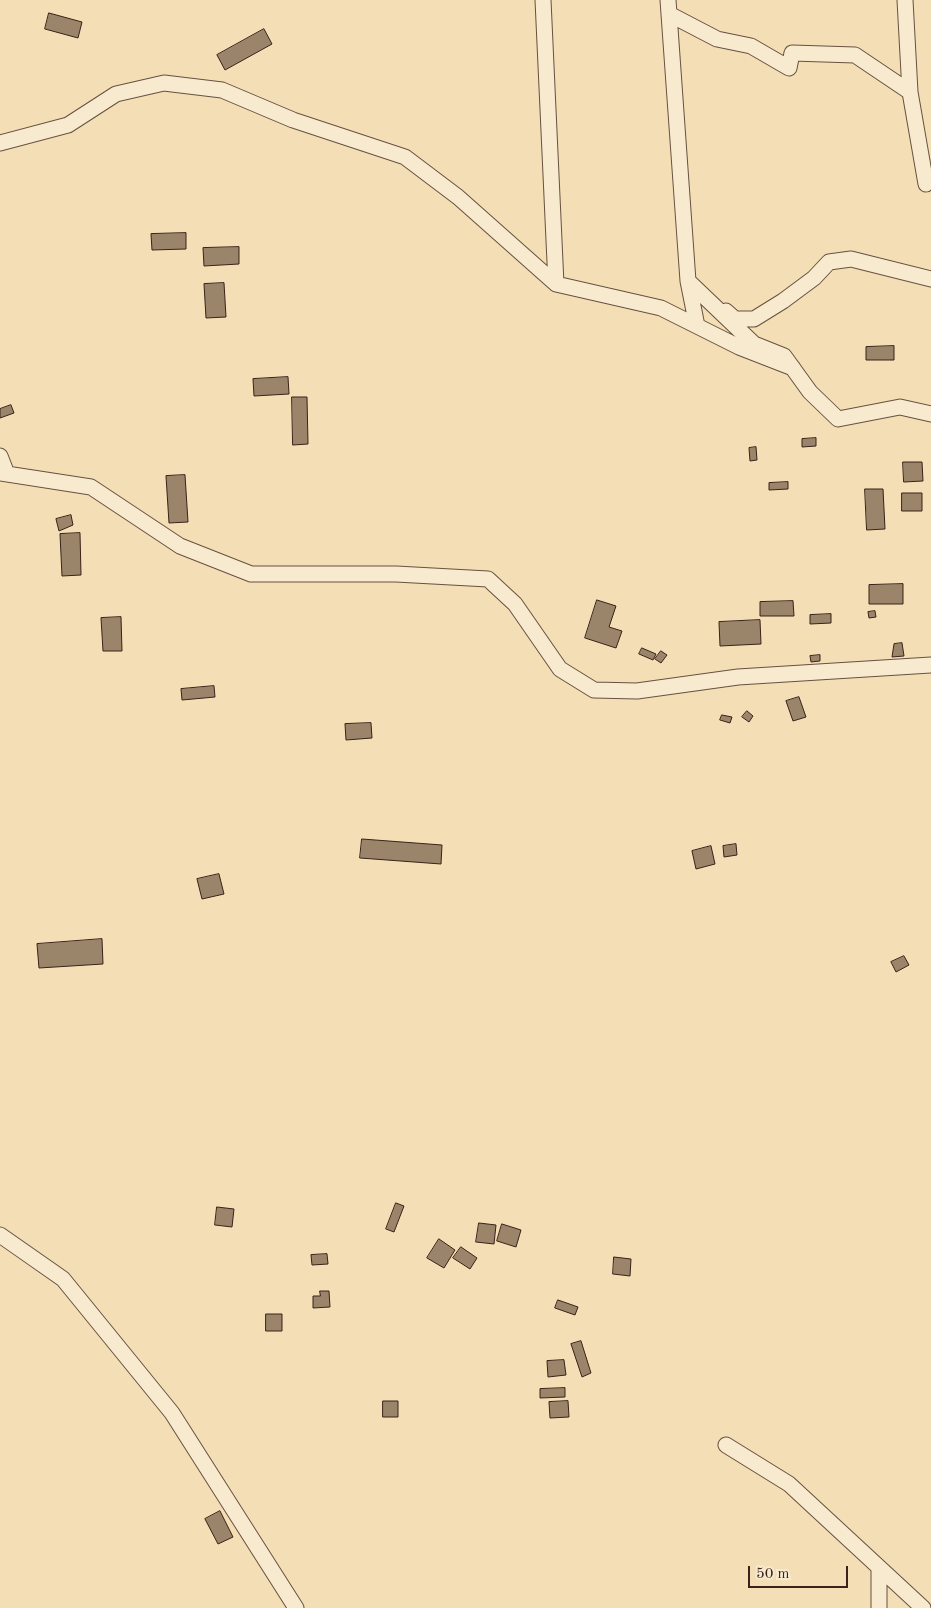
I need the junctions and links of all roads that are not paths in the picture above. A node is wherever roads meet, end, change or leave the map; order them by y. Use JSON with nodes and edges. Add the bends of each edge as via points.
{"nodes":[{"id":1,"x":543,"y":0,"type":"edge"},
{"id":2,"x":905,"y":0,"type":"edge"},
{"id":3,"x":669,"y":7,"type":"edge"},
{"id":4,"x":910,"y":92,"type":"junction"},
{"id":5,"x":0,"y":143,"type":"edge"},
{"id":6,"x":931,"y":178,"type":"edge"},
{"id":7,"x":931,"y":279,"type":"edge"},
{"id":8,"x":688,"y":280,"type":"junction"},
{"id":9,"x":556,"y":284,"type":"junction"},
{"id":10,"x":697,"y":326,"type":"junction"},
{"id":11,"x":793,"y":368,"type":"junction"},
{"id":12,"x":931,"y":414,"type":"edge"},
{"id":13,"x":0,"y":456,"type":"edge"},
{"id":14,"x":3,"y":474,"type":"edge"},
{"id":15,"x":931,"y":665,"type":"edge"},
{"id":16,"x":0,"y":1235,"type":"edge"},
{"id":17,"x":726,"y":1444,"type":"dead end"},
{"id":18,"x":879,"y":1569,"type":"junction"},
{"id":19,"x":296,"y":1608,"type":"edge"},
{"id":20,"x":879,"y":1608,"type":"edge"},
{"id":21,"x":923,"y":1608,"type":"edge"}],
"edges":[{"from":1,"to":9,"type":"street"},
{"from":2,"to":4,"type":"street"},
{"from":3,"to":4,"type":"street","via":[[717,39],[751,46],[789,68],[792,53],[854,56]]},
{"from":3,"to":8,"type":"street"},
{"from":4,"to":6,"type":"street","via":[[926,184]]},
{"from":5,"to":9,"type":"street","via":[[68,125],[116,94],[164,83],[222,90],[293,120],[405,157],[458,197]]},
{"from":7,"to":8,"type":"street","via":[[852,259],[829,262],[783,302],[754,319],[736,319]]},
{"from":8,"to":10,"type":"street"},
{"from":8,"to":11,"type":"street","via":[[754,344],[784,356]]},
{"from":9,"to":10,"type":"street","via":[[661,308]]},
{"from":10,"to":11,"type":"street","via":[[753,354]]},
{"from":11,"to":12,"type":"street","via":[[810,392],[838,419],[900,407]]},
{"from":13,"to":14,"type":"street"},
{"from":14,"to":15,"type":"street","via":[[91,487],[180,546],[251,574],[396,574],[488,579],[515,604],[560,669],[594,690],[637,691],[738,677]]},
{"from":16,"to":19,"type":"street","via":[[63,1279],[172,1413]]},
{"from":17,"to":18,"type":"street","via":[[789,1484]]},
{"from":18,"to":20,"type":"street"},
{"from":18,"to":21,"type":"street"}]}
